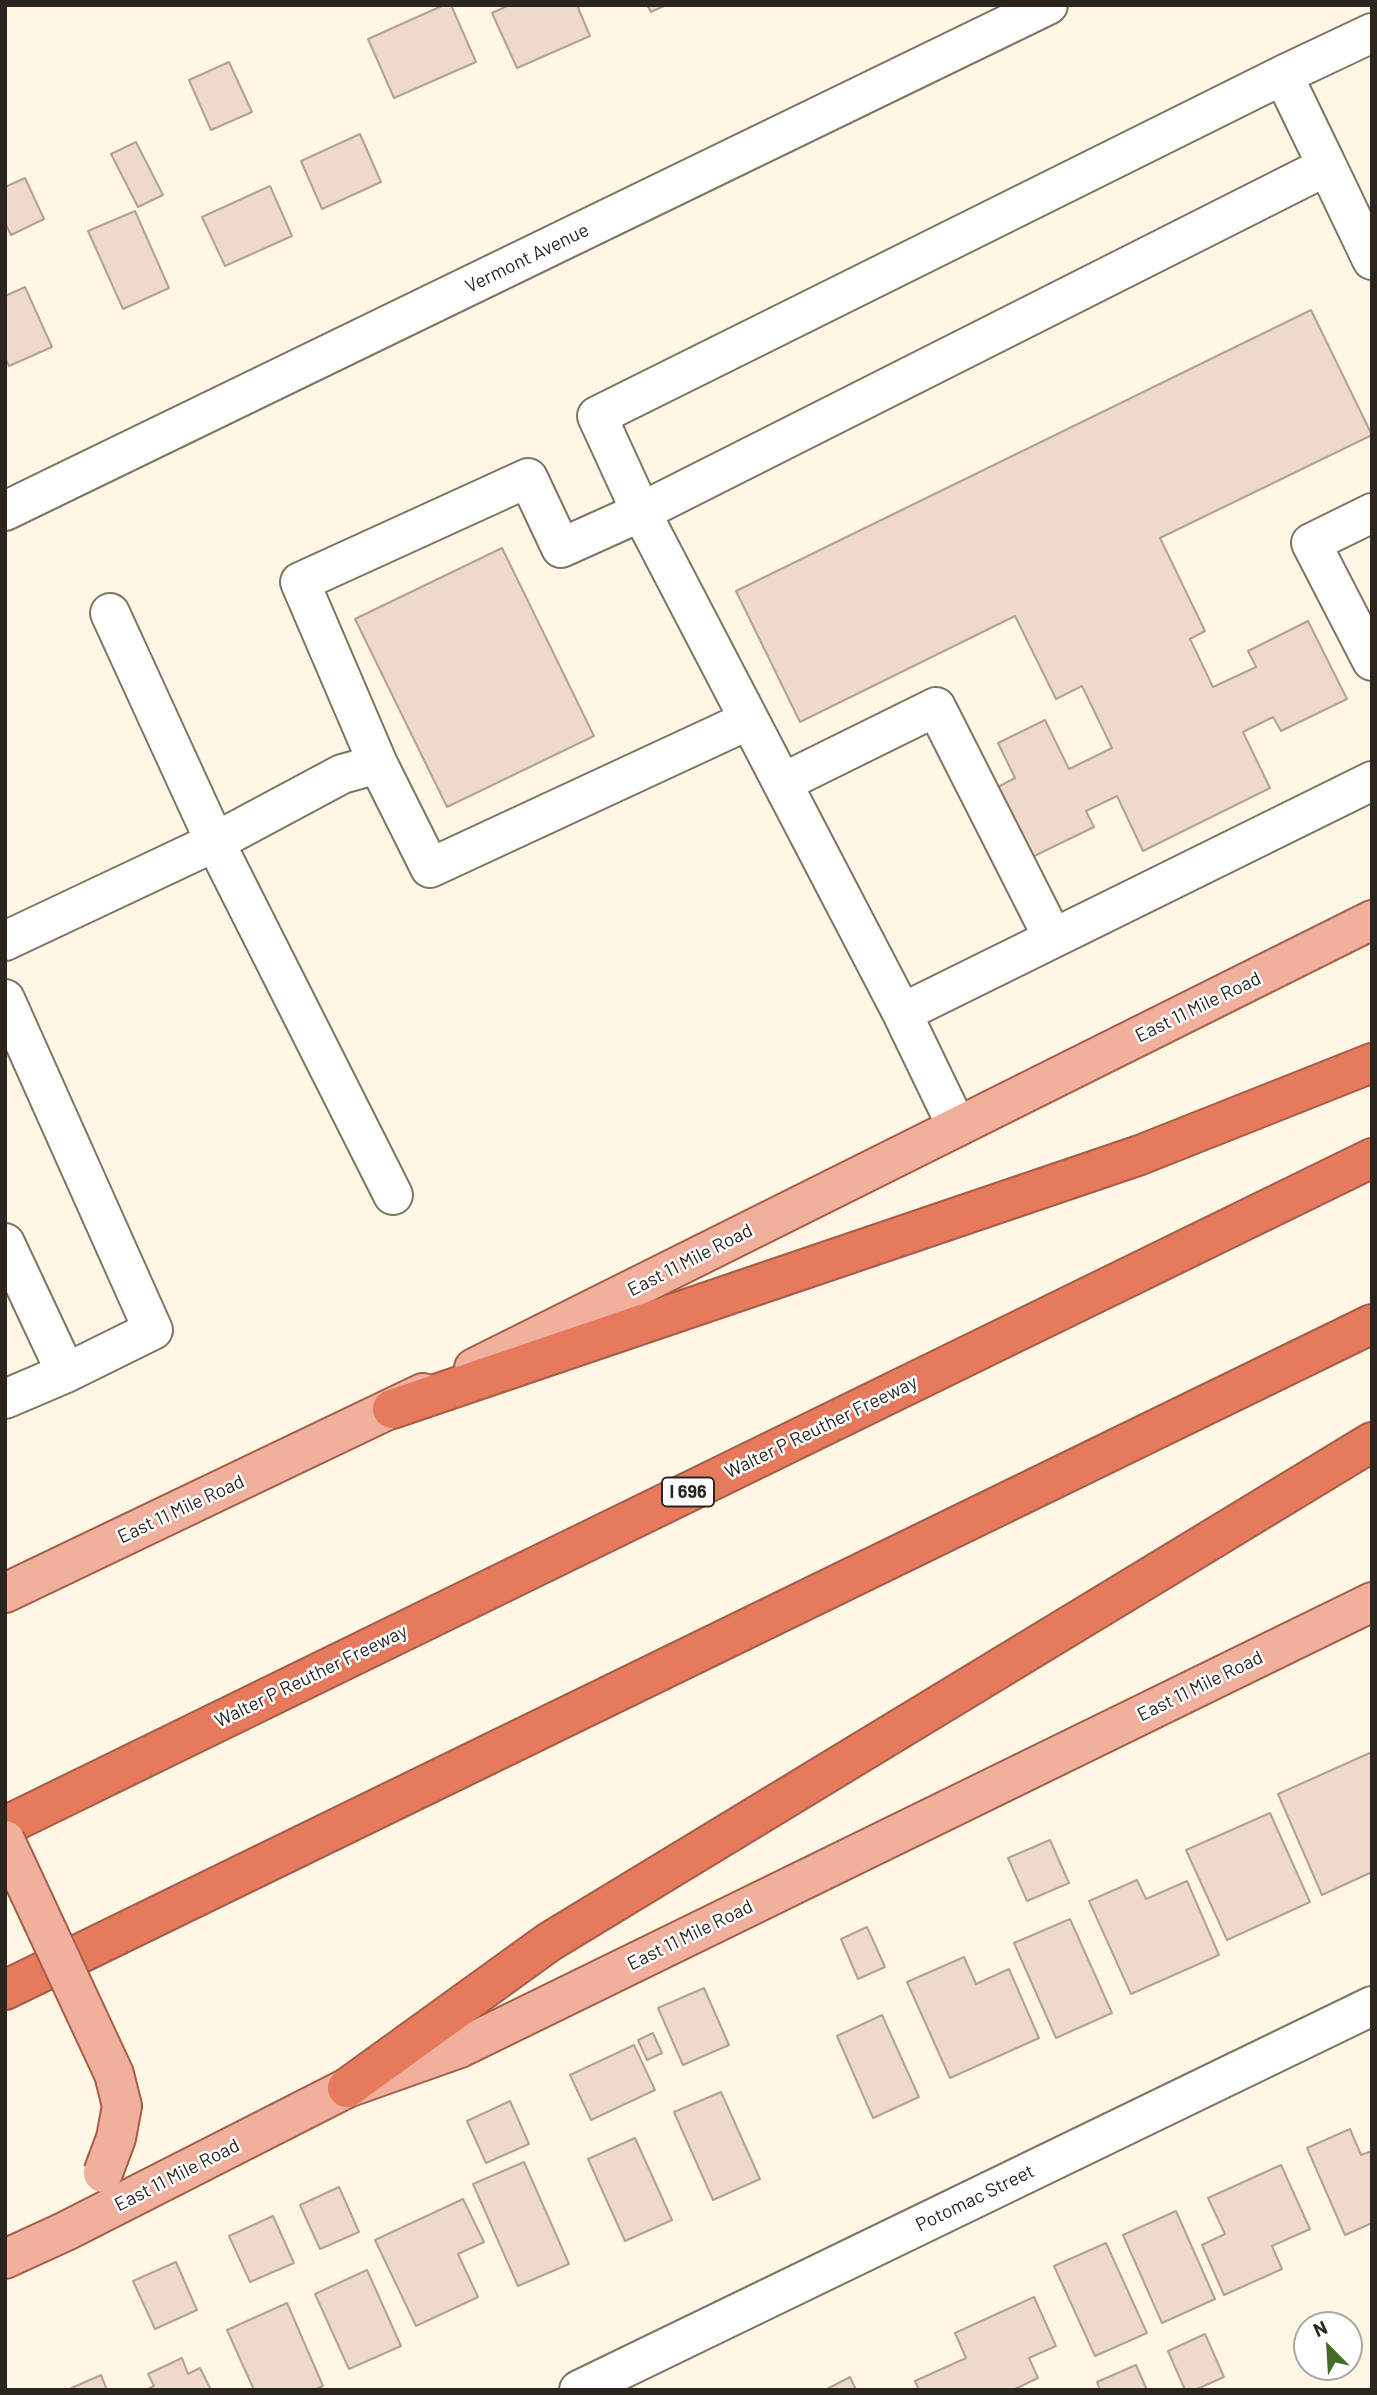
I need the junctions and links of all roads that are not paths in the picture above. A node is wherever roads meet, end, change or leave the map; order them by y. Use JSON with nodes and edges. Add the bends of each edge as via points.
{"nodes":[{"id":1,"x":1048,"y":5,"type":"edge"},
{"id":2,"x":1372,"y":33,"type":"edge"},
{"id":3,"x":1283,"y":75,"type":"junction"},
{"id":4,"x":1327,"y":166,"type":"junction"},
{"id":5,"x":1372,"y":260,"type":"edge"},
{"id":6,"x":5,"y":511,"type":"edge"},
{"id":7,"x":641,"y":512,"type":"junction"},
{"id":8,"x":1372,"y":513,"type":"edge"},
{"id":9,"x":110,"y":613,"type":"dead end"},
{"id":10,"x":1372,"y":661,"type":"edge"},
{"id":11,"x":749,"y":720,"type":"junction"},
{"id":12,"x":378,"y":764,"type":"junction"},
{"id":13,"x":1372,"y":781,"type":"edge"},
{"id":14,"x":782,"y":783,"type":"junction"},
{"id":15,"x":215,"y":842,"type":"junction"},
{"id":16,"x":1372,"y":920,"type":"edge"},
{"id":17,"x":1053,"y":938,"type":"junction"},
{"id":18,"x":5,"y":941,"type":"edge"},
{"id":19,"x":5,"y":999,"type":"edge"},
{"id":20,"x":902,"y":1013,"type":"junction"},
{"id":21,"x":1372,"y":1063,"type":"edge"},
{"id":22,"x":957,"y":1127,"type":"junction"},
{"id":23,"x":1372,"y":1158,"type":"edge"},
{"id":24,"x":393,"y":1195,"type":"dead end"},
{"id":25,"x":5,"y":1243,"type":"edge"},
{"id":26,"x":1372,"y":1324,"type":"edge"},
{"id":27,"x":66,"y":1373,"type":"junction"},
{"id":28,"x":5,"y":1399,"type":"edge"},
{"id":29,"x":392,"y":1409,"type":"junction"},
{"id":30,"x":1372,"y":1442,"type":"edge"},
{"id":31,"x":5,"y":1593,"type":"edge"},
{"id":32,"x":1370,"y":1608,"type":"edge"},
{"id":33,"x":5,"y":1826,"type":"edge"},
{"id":34,"x":5,"y":1840,"type":"edge"},
{"id":35,"x":5,"y":1990,"type":"edge"},
{"id":36,"x":1372,"y":2006,"type":"edge"},
{"id":37,"x":346,"y":2088,"type":"junction"},
{"id":38,"x":66,"y":2231,"type":"junction"},
{"id":39,"x":5,"y":2259,"type":"edge"},
{"id":40,"x":579,"y":2390,"type":"edge"}],
"edges":[{"from":1,"to":6,"type":"street","name":"Vermont Avenue"},
{"from":2,"to":3,"type":"street"},
{"from":3,"to":4,"type":"street"},
{"from":3,"to":7,"type":"street","via":[[597,415]]},
{"from":4,"to":5,"type":"street"},
{"from":4,"to":7,"type":"street"},
{"from":7,"to":11,"type":"street"},
{"from":7,"to":12,"type":"street","via":[[561,548],[528,478],[300,582]]},
{"from":8,"to":10,"type":"street","via":[[1311,542]]},
{"from":9,"to":15,"type":"street"},
{"from":11,"to":12,"type":"street","via":[[430,868]]},
{"from":11,"to":14,"type":"street"},
{"from":12,"to":15,"type":"street","via":[[342,774]]},
{"from":13,"to":17,"type":"street"},
{"from":14,"to":17,"type":"street","via":[[936,707]]},
{"from":14,"to":20,"type":"street"},
{"from":15,"to":18,"type":"street"},
{"from":15,"to":24,"type":"street"},
{"from":16,"to":22,"type":"main road","name":"East 11 Mile Road"},
{"from":17,"to":20,"type":"street"},
{"from":19,"to":27,"type":"street","via":[[153,1330]]},
{"from":20,"to":22,"type":"street"},
{"from":21,"to":29,"type":"highway","via":[[1140,1155]]},
{"from":22,"to":29,"type":"main road","name":"East 11 Mile Road"},
{"from":23,"to":33,"type":"highway","name":"Walter P Reuther Freeway","number":"I 696"},
{"from":25,"to":27,"type":"street"},
{"from":26,"to":35,"type":"highway"},
{"from":27,"to":28,"type":"street"},
{"from":29,"to":31,"type":"main road","name":"East 11 Mile Road"},
{"from":30,"to":37,"type":"highway","via":[[549,1942]]},
{"from":32,"to":37,"type":"main road","name":"East 11 Mile Road","via":[[460,2048]]},
{"from":34,"to":38,"type":"main road","bridge":true,"via":[[114,2074],[122,2106],[103,2173]]},
{"from":36,"to":40,"type":"street","name":"Potomac Street"},
{"from":37,"to":38,"type":"main road","name":"East 11 Mile Road"},
{"from":38,"to":39,"type":"main road","name":"East 11 Mile Road"}]}
